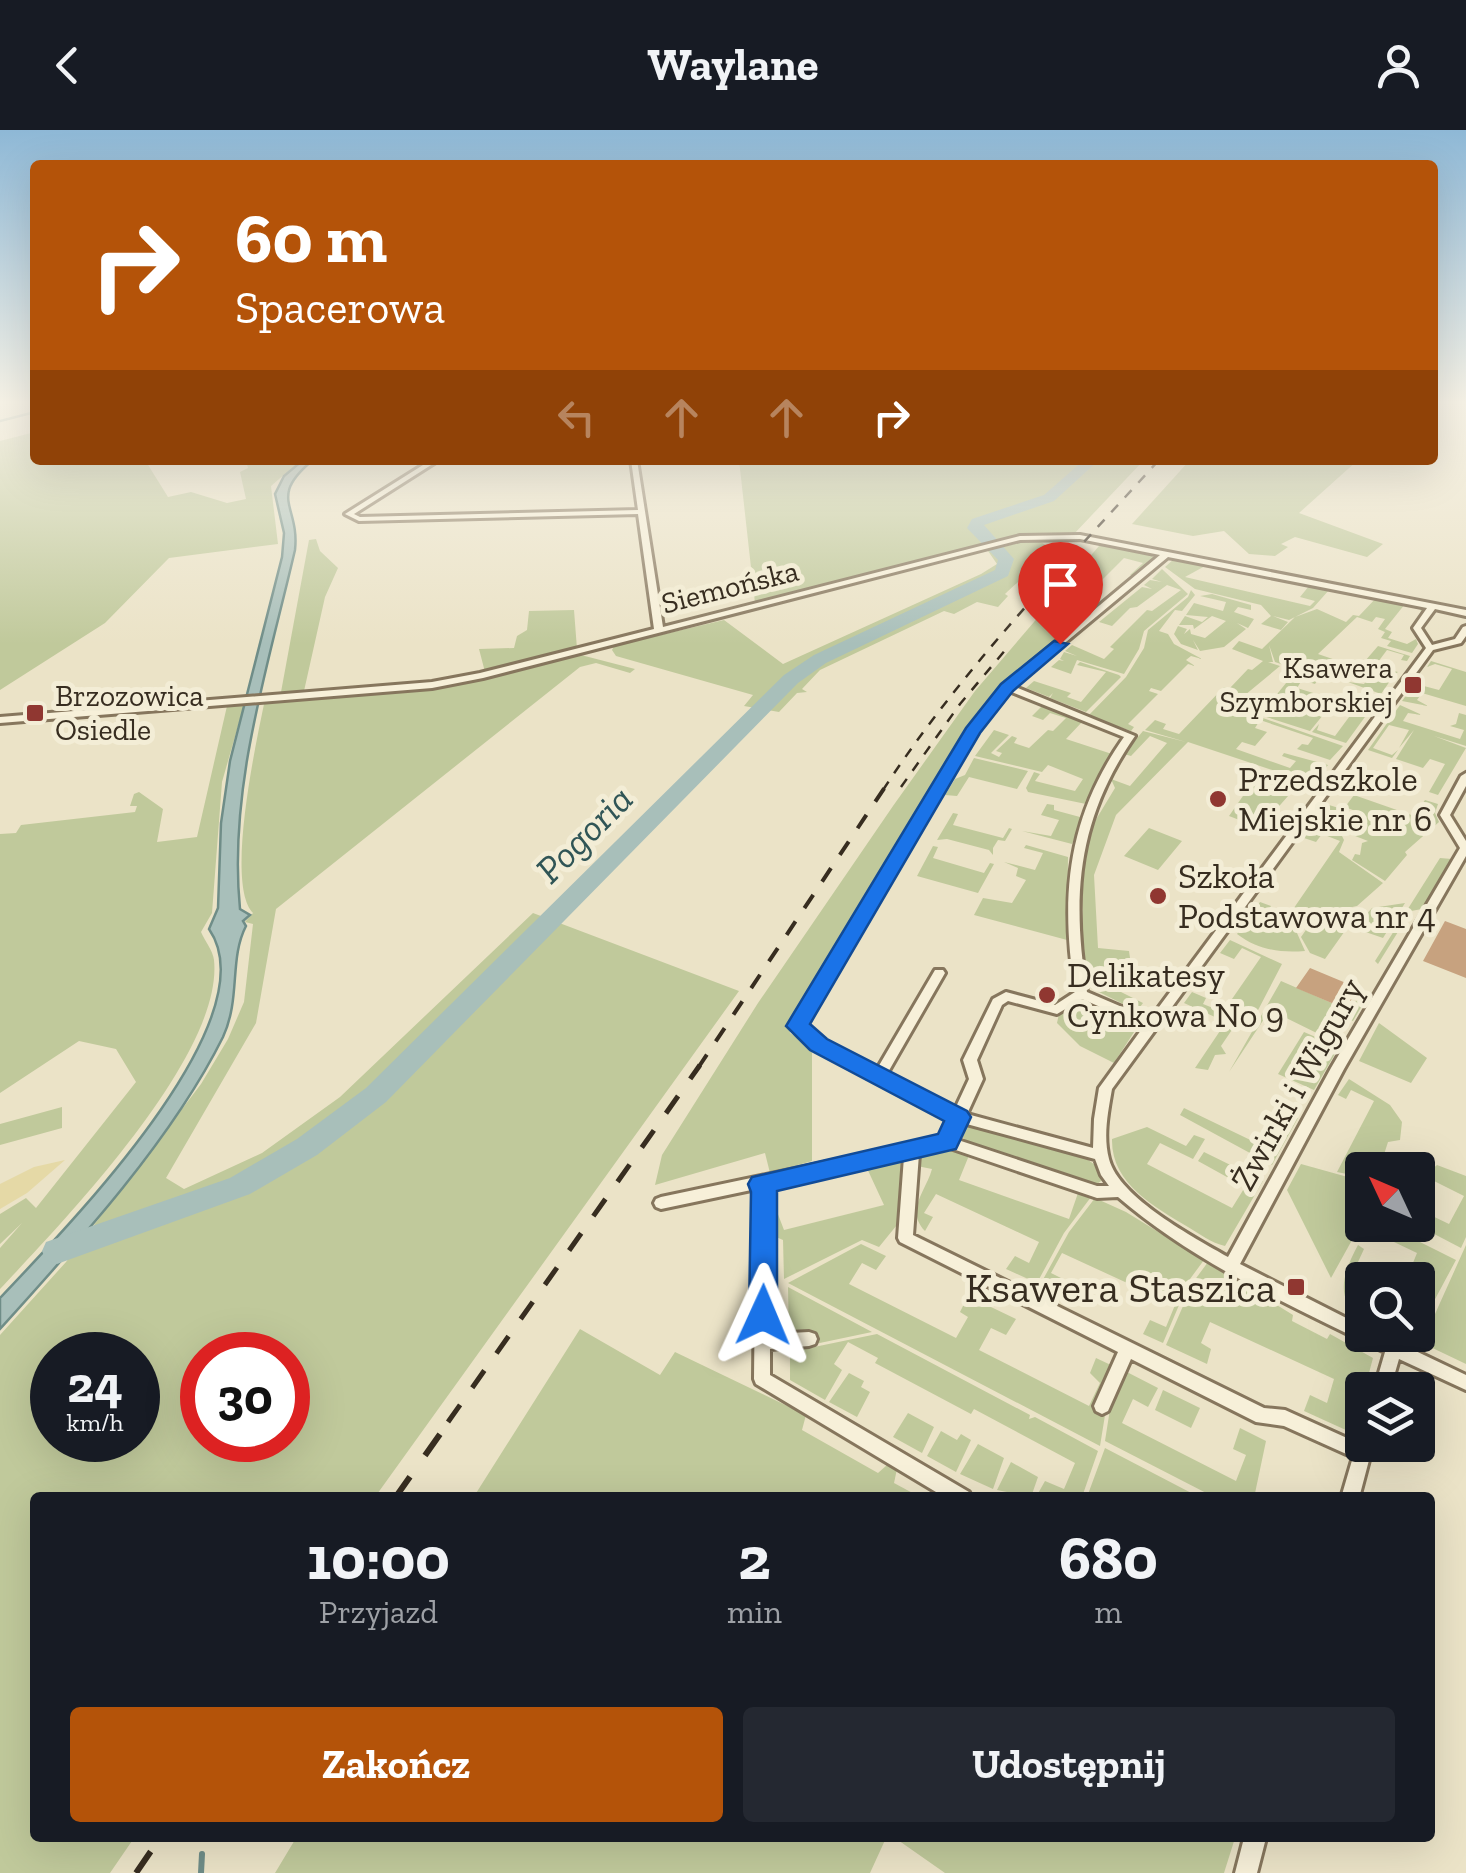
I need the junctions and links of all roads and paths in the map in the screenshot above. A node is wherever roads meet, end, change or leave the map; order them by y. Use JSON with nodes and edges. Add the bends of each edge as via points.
{"nodes":[{"id":1,"x":401,"y":481,"type":"edge"},
{"id":2,"x":637,"y":481,"type":"edge"},
{"id":3,"x":641,"y":512,"type":"junction"},
{"id":4,"x":1166,"y":554,"type":"junction"},
{"id":5,"x":1433,"y":606,"type":"junction"},
{"id":6,"x":1466,"y":613,"type":"edge"},
{"id":7,"x":1466,"y":630,"type":"edge"},
{"id":8,"x":659,"y":631,"type":"junction"},
{"id":9,"x":1430,"y":648,"type":"junction"},
{"id":10,"x":1007,"y":687,"type":"junction"},
{"id":11,"x":0,"y":720,"type":"edge"},
{"id":12,"x":1466,"y":776,"type":"edge"},
{"id":13,"x":939,"y":973,"type":"dead end"},
{"id":14,"x":1081,"y":994,"type":"junction"},
{"id":15,"x":1153,"y":1025,"type":"junction"},
{"id":16,"x":878,"y":1076,"type":"junction"},
{"id":17,"x":958,"y":1117,"type":"junction"},
{"id":18,"x":947,"y":1142,"type":"junction"},
{"id":19,"x":912,"y":1148,"type":"junction"},
{"id":20,"x":1100,"y":1155,"type":"junction"},
{"id":21,"x":761,"y":1184,"type":"junction"},
{"id":22,"x":1118,"y":1191,"type":"junction"},
{"id":23,"x":661,"y":1204,"type":"dead end"},
{"id":24,"x":1232,"y":1265,"type":"junction"},
{"id":25,"x":1345,"y":1324,"type":"edge"},
{"id":26,"x":810,"y":1339,"type":"dead end"},
{"id":27,"x":763,"y":1342,"type":"junction"},
{"id":28,"x":1126,"y":1351,"type":"junction"},
{"id":29,"x":1402,"y":1352,"type":"edge"},
{"id":30,"x":1466,"y":1384,"type":"edge"},
{"id":31,"x":1102,"y":1406,"type":"dead end"},
{"id":32,"x":1345,"y":1442,"type":"edge"},
{"id":33,"x":1360,"y":1462,"type":"edge"},
{"id":34,"x":953,"y":1492,"type":"edge"},
{"id":35,"x":1352,"y":1492,"type":"edge"},
{"id":36,"x":1254,"y":1842,"type":"edge"},
{"id":37,"x":1246,"y":1873,"type":"edge"}],
"edges":[{"from":1,"to":3,"type":"street","via":[[348,514]]},
{"from":2,"to":3,"type":"street"},
{"from":3,"to":8,"type":"street"},
{"from":4,"to":5,"type":"street","name":"Siemońska"},
{"from":4,"to":8,"type":"street","name":"Siemońska","via":[[1076,536],[1020,538]]},
{"from":4,"to":10,"type":"street"},
{"from":5,"to":6,"type":"street","name":"Siemońska"},
{"from":5,"to":9,"type":"street","via":[[1417,628]]},
{"from":7,"to":9,"type":"street","via":[[1458,641]]},
{"from":8,"to":11,"type":"street","name":"Siemońska","via":[[432,685]]},
{"from":9,"to":15,"type":"street"},
{"from":10,"to":14,"type":"street","via":[[1130,736],[1108,764],[1076,850],[1074,958]]},
{"from":10,"to":16,"type":"street","via":[[972,732],[797,1026]]},
{"from":12,"to":24,"type":"street","name":"Żwirki i Wigury","via":[[1446,815],[1464,848]]},
{"from":13,"to":16,"type":"street"},
{"from":14,"to":15,"type":"street"},
{"from":14,"to":17,"type":"street","via":[[1057,1010],[1006,996],[997,1002],[970,1060],[976,1079]]},
{"from":15,"to":20,"type":"street","via":[[1106,1088]]},
{"from":16,"to":17,"type":"street"},
{"from":17,"to":18,"type":"street"},
{"from":17,"to":20,"type":"street"},
{"from":18,"to":19,"type":"street"},
{"from":18,"to":22,"type":"street","via":[[1096,1192]]},
{"from":19,"to":21,"type":"street"},
{"from":19,"to":28,"type":"street","via":[[905,1238]]},
{"from":20,"to":22,"type":"street"},
{"from":21,"to":23,"type":"street"},
{"from":21,"to":27,"type":"street"},
{"from":22,"to":24,"type":"street"},
{"from":24,"to":25,"type":"street"},
{"from":26,"to":27,"type":"street"},
{"from":27,"to":34,"type":"street","via":[[762,1379]]},
{"from":28,"to":31,"type":"street"},
{"from":28,"to":32,"type":"street","via":[[1262,1416]]},
{"from":29,"to":30,"type":"street"},
{"from":33,"to":35,"type":"street"},
{"from":36,"to":37,"type":"street"}]}
